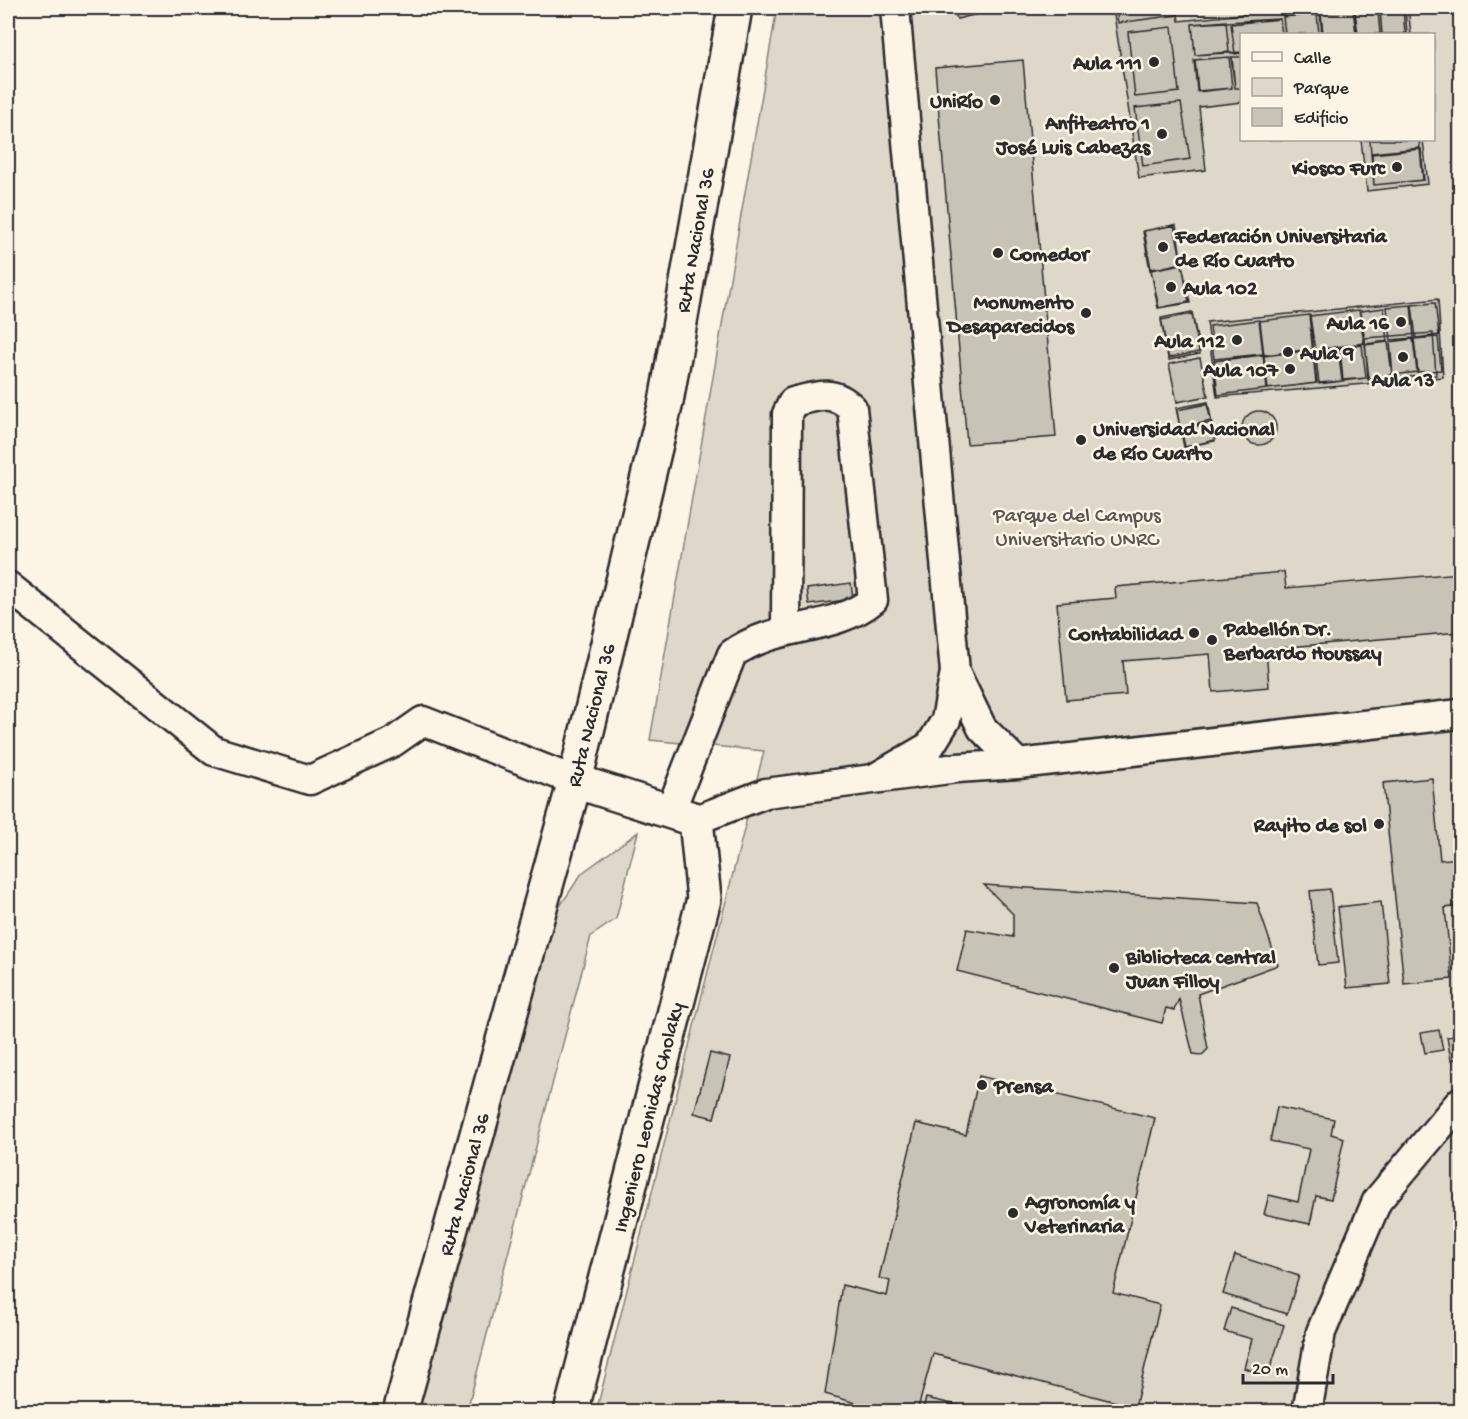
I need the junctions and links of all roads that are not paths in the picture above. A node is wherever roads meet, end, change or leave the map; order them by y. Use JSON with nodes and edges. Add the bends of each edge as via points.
{"nodes":[{"id":1,"x":735,"y":8,"type":"edge"},
{"id":2,"x":895,"y":8,"type":"edge"},
{"id":3,"x":8,"y":586,"type":"edge"},
{"id":4,"x":786,"y":631,"type":"junction"},
{"id":5,"x":955,"y":672,"type":"junction"},
{"id":6,"x":1461,"y":714,"type":"edge"},
{"id":7,"x":1018,"y":764,"type":"junction"},
{"id":8,"x":875,"y":778,"type":"junction"},
{"id":9,"x":574,"y":781,"type":"junction"},
{"id":10,"x":683,"y":816,"type":"junction"},
{"id":11,"x":1461,"y":1102,"type":"edge"},
{"id":12,"x":400,"y":1412,"type":"edge"},
{"id":13,"x":571,"y":1412,"type":"edge"},
{"id":14,"x":1307,"y":1412,"type":"edge"}],
"edges":[{"from":1,"to":9,"type":"main road","name":"Ruta Nacional 36","via":[[666,402]]},
{"from":2,"to":5,"type":"lane"},
{"from":3,"to":9,"type":"lane","via":[[214,751],[310,780],[393,742],[423,721]]},
{"from":4,"to":4,"type":"lane","via":[[858,612],[873,600],[852,408],[829,393],[793,402],[787,414]]},
{"from":4,"to":10,"type":"lane","via":[[748,642],[732,654]]},
{"from":5,"to":7,"type":"lane","via":[[982,728]]},
{"from":5,"to":8,"type":"lane","via":[[946,720],[930,746]]},
{"from":6,"to":7,"type":"lane"},
{"from":7,"to":8,"type":"lane"},
{"from":8,"to":10,"type":"lane","via":[[766,793]]},
{"from":9,"to":10,"type":"main road"},
{"from":9,"to":12,"type":"main road","name":"Ruta Nacional 36"},
{"from":10,"to":13,"type":"main road","name":"Ingeniero Leonidas Cholaky","via":[[704,899]]},
{"from":11,"to":14,"type":"lane","via":[[1377,1201],[1321,1332]]}]}
